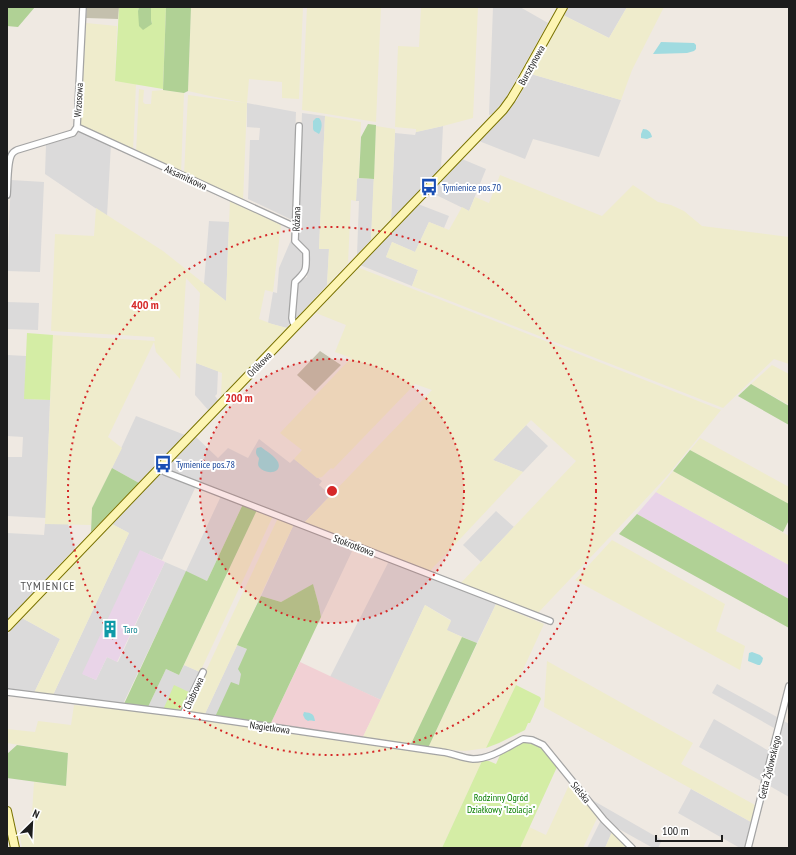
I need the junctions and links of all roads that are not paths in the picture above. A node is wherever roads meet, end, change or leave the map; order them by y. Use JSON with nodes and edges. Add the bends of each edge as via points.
{"nodes":[{"id":1,"x":83,"y":7,"type":"edge"},
{"id":2,"x":563,"y":7,"type":"edge"},
{"id":3,"x":494,"y":120,"type":"joint"},
{"id":4,"x":299,"y":126,"type":"dead end"},
{"id":5,"x":77,"y":127,"type":"junction"},
{"id":6,"x":7,"y":195,"type":"edge"},
{"id":7,"x":296,"y":227,"type":"junction"},
{"id":8,"x":295,"y":326,"type":"junction"},
{"id":9,"x":159,"y":468,"type":"junction"},
{"id":10,"x":550,"y":621,"type":"dead end"},
{"id":11,"x":7,"y":627,"type":"edge"},
{"id":12,"x":203,"y":672,"type":"dead end"},
{"id":13,"x":789,"y":686,"type":"edge"},
{"id":14,"x":7,"y":692,"type":"edge"},
{"id":15,"x":183,"y":714,"type":"junction"},
{"id":16,"x":528,"y":739,"type":"joint"},
{"id":17,"x":7,"y":812,"type":"edge"},
{"id":18,"x":15,"y":848,"type":"edge"},
{"id":19,"x":632,"y":848,"type":"edge"},
{"id":20,"x":748,"y":848,"type":"edge"}],
"edges":[{"from":1,"to":5,"type":"street","name":"Wrzosowa"},
{"from":2,"to":3,"type":"street","name":"Bursztynowa","via":[[517,89]]},
{"from":3,"to":8,"type":"street","name":"Orlikowa"},
{"from":4,"to":7,"type":"street","name":"Różana"},
{"from":5,"to":6,"type":"street","name":"Wrzosowa","via":[[73,133],[12,153]]},
{"from":5,"to":7,"type":"street","name":"Aksamitkowa"},
{"from":7,"to":8,"type":"street","name":"Różana","via":[[296,241],[306,252],[306,268],[304,274],[295,282],[292,318]]},
{"from":8,"to":9,"type":"street","name":"Orlikowa"},
{"from":9,"to":10,"type":"street","name":"Stokrotkowa"},
{"from":9,"to":11,"type":"street","name":"Orlikowa"},
{"from":12,"to":15,"type":"street","name":"Chabrowa"},
{"from":13,"to":20,"type":"street","name":"Getta Żydowskiego"},
{"from":14,"to":15,"type":"street","name":"Nagietkowa"},
{"from":15,"to":16,"type":"street","name":"Nagietkowa","via":[[442,752],[472,759],[490,756],[523,739]]},
{"from":16,"to":19,"type":"street","name":"Sielska","via":[[543,745],[604,820]]},
{"from":17,"to":18,"type":"street"}]}
